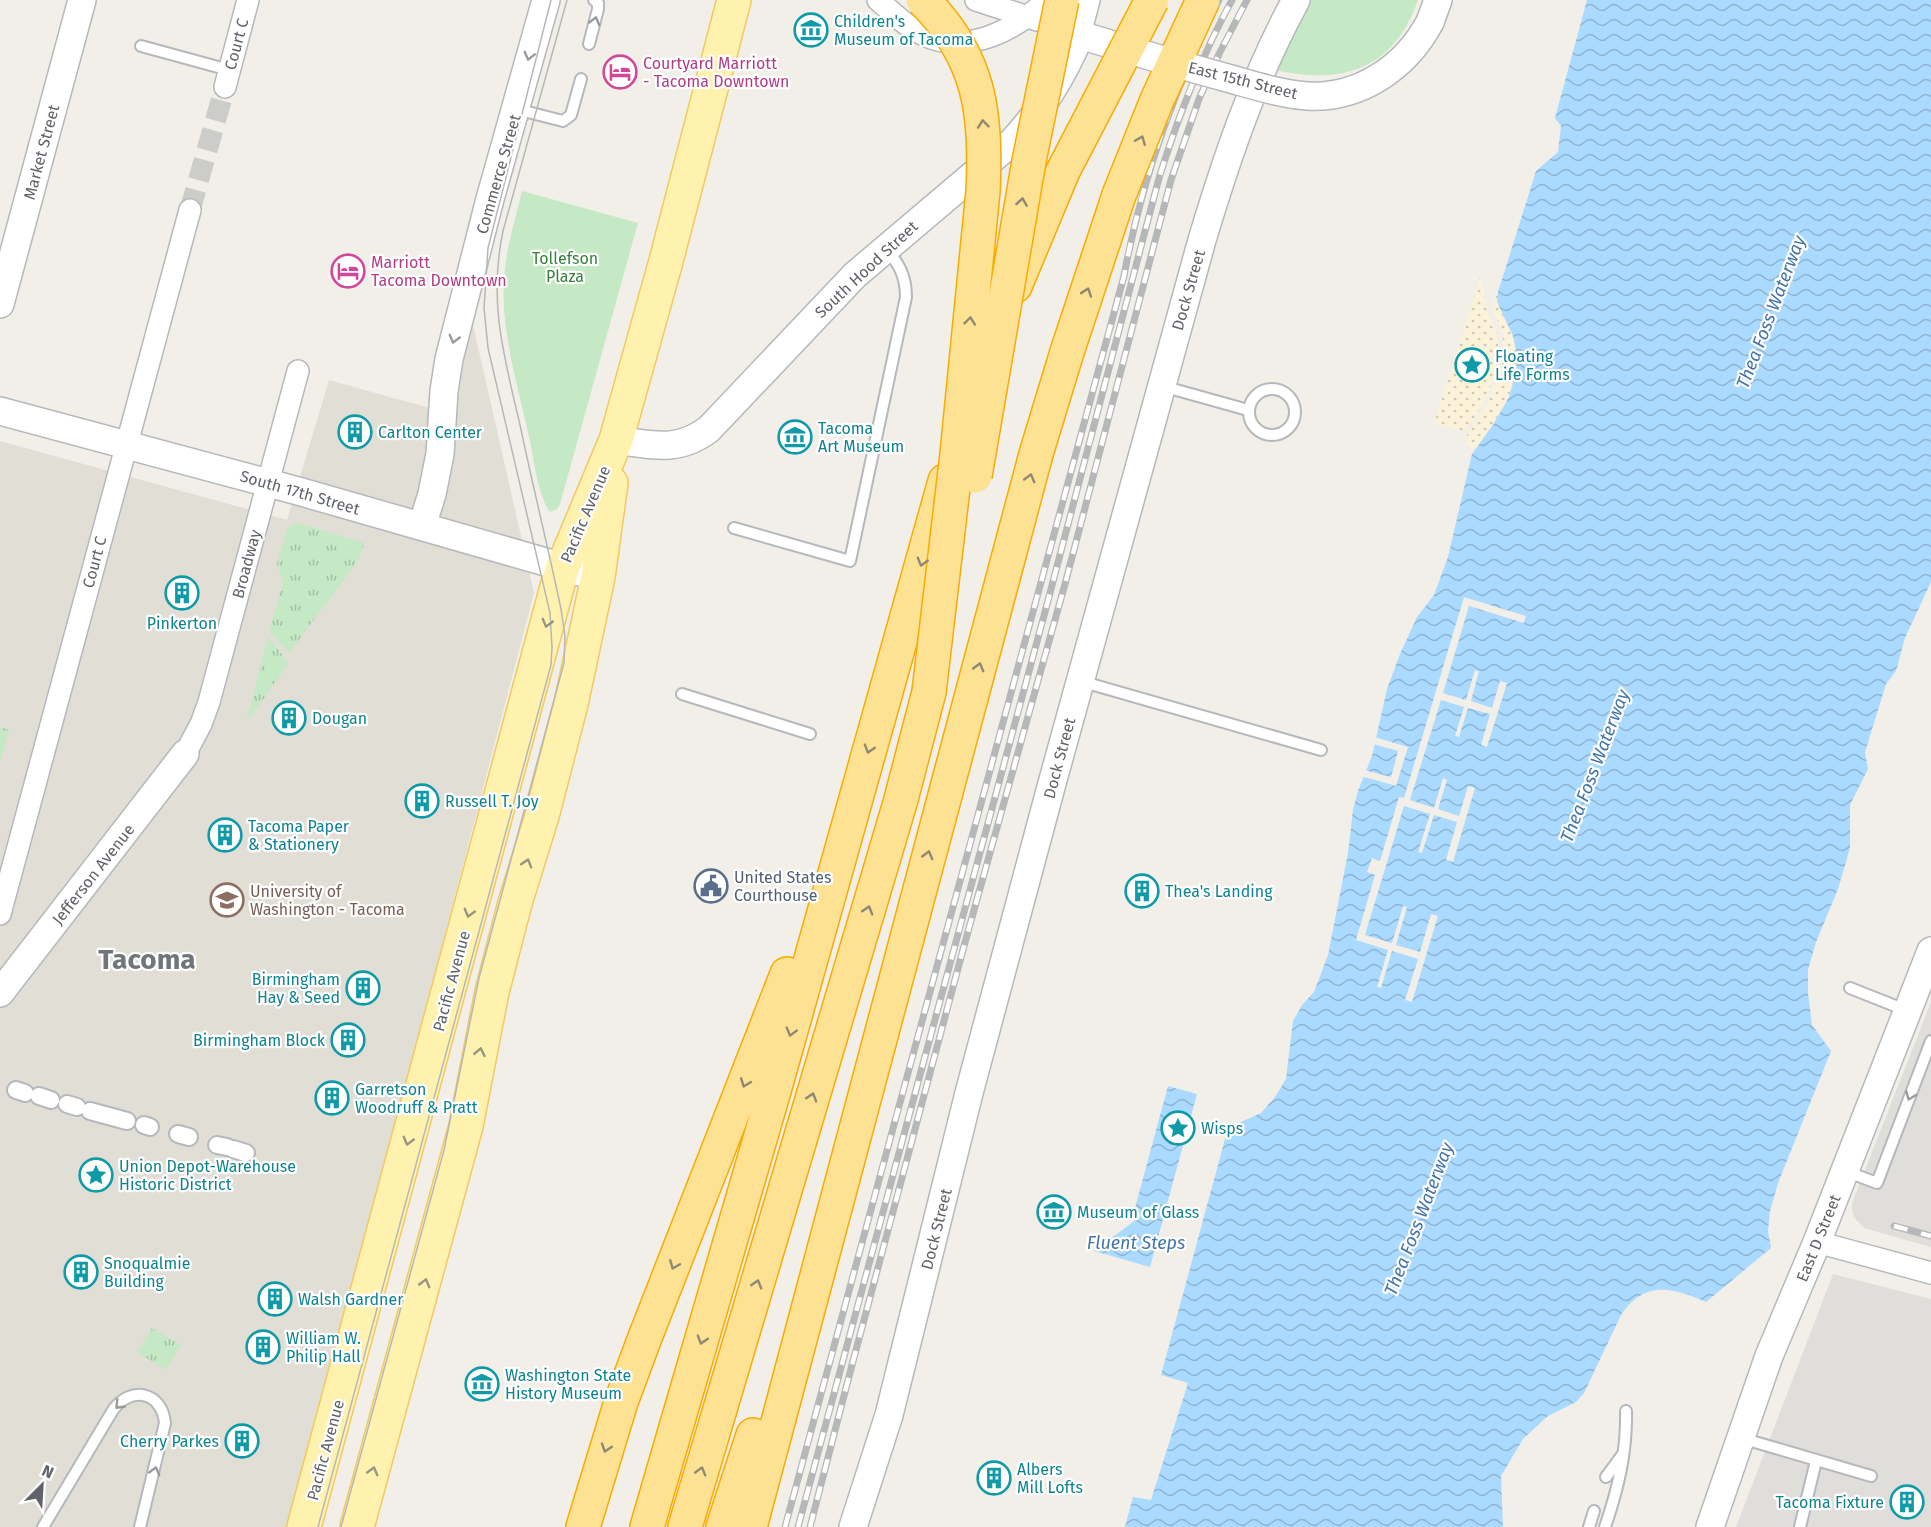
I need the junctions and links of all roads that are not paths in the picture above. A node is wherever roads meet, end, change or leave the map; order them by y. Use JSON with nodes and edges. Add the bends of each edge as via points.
{"nodes":[{"id":1,"x":82,"y":0,"type":"edge"},
{"id":2,"x":248,"y":0,"type":"edge"},
{"id":3,"x":594,"y":0,"type":"edge"},
{"id":4,"x":735,"y":0,"type":"edge"},
{"id":5,"x":878,"y":0,"type":"edge"},
{"id":6,"x":923,"y":0,"type":"edge"},
{"id":7,"x":976,"y":0,"type":"edge"},
{"id":8,"x":1047,"y":0,"type":"edge"},
{"id":9,"x":1062,"y":0,"type":"edge"},
{"id":10,"x":1071,"y":0,"type":"edge"},
{"id":11,"x":1089,"y":0,"type":"edge"},
{"id":12,"x":1138,"y":0,"type":"edge"},
{"id":13,"x":1152,"y":0,"type":"edge"},
{"id":14,"x":1203,"y":0,"type":"edge"},
{"id":15,"x":1296,"y":0,"type":"edge"},
{"id":16,"x":550,"y":2,"type":"edge"},
{"id":17,"x":1434,"y":11,"type":"edge"},
{"id":18,"x":1028,"y":17,"type":"junction"},
{"id":19,"x":1080,"y":35,"type":"junction"},
{"id":20,"x":589,"y":44,"type":"dead end"},
{"id":21,"x":141,"y":46,"type":"dead end"},
{"id":22,"x":227,"y":79,"type":"joint"},
{"id":23,"x":580,"y":79,"type":"dead end"},
{"id":24,"x":516,"y":109,"type":"junction"},
{"id":25,"x":1063,"y":171,"type":"junction"},
{"id":26,"x":190,"y":210,"type":"tunnel mouth"},
{"id":27,"x":886,"y":248,"type":"junction"},
{"id":28,"x":0,"y":304,"type":"edge"},
{"id":29,"x":298,"y":371,"type":"dead end"},
{"id":30,"x":1162,"y":386,"type":"junction"},
{"id":31,"x":1248,"y":410,"type":"junction"},
{"id":32,"x":0,"y":411,"type":"edge"},
{"id":33,"x":616,"y":440,"type":"junction"},
{"id":34,"x":126,"y":445,"type":"junction"},
{"id":35,"x":268,"y":482,"type":"junction"},
{"id":36,"x":422,"y":526,"type":"junction"},
{"id":37,"x":734,"y":528,"type":"dead end"},
{"id":38,"x":563,"y":567,"type":"junction"},
{"id":39,"x":598,"y":577,"type":"junction"},
{"id":40,"x":1080,"y":681,"type":"junction"},
{"id":41,"x":929,"y":692,"type":"junction"},
{"id":42,"x":682,"y":694,"type":"dead end"},
{"id":43,"x":810,"y":734,"type":"dead end"},
{"id":44,"x":1321,"y":750,"type":"dead end"},
{"id":45,"x":185,"y":754,"type":"joint"},
{"id":46,"x":856,"y":793,"type":"junction"},
{"id":47,"x":913,"y":912,"type":"junction"},
{"id":48,"x":0,"y":914,"type":"edge"},
{"id":49,"x":1931,"y":951,"type":"edge"},
{"id":50,"x":1850,"y":988,"type":"dead end"},
{"id":51,"x":0,"y":993,"type":"edge"},
{"id":52,"x":1909,"y":1011,"type":"junction"},
{"id":53,"x":1931,"y":1041,"type":"edge"},
{"id":54,"x":52,"y":1100,"type":"dead end"},
{"id":55,"x":182,"y":1135,"type":"dead end"},
{"id":56,"x":1845,"y":1171,"type":"junction"},
{"id":57,"x":1817,"y":1242,"type":"junction"},
{"id":58,"x":1931,"y":1273,"type":"edge"},
{"id":59,"x":1626,"y":1411,"type":"dead end"},
{"id":60,"x":1741,"y":1438,"type":"junction"},
{"id":61,"x":1623,"y":1454,"type":"junction"},
{"id":62,"x":1816,"y":1461,"type":"junction"},
{"id":63,"x":1871,"y":1476,"type":"dead end"},
{"id":64,"x":1606,"y":1477,"type":"dead end"},
{"id":65,"x":1594,"y":1511,"type":"dead end"},
{"id":66,"x":43,"y":1527,"type":"edge"},
{"id":67,"x":140,"y":1527,"type":"edge"},
{"id":68,"x":303,"y":1527,"type":"edge"},
{"id":69,"x":357,"y":1527,"type":"edge"},
{"id":70,"x":583,"y":1527,"type":"edge"},
{"id":71,"x":647,"y":1527,"type":"edge"},
{"id":72,"x":685,"y":1527,"type":"edge"},
{"id":73,"x":723,"y":1527,"type":"edge"},
{"id":74,"x":750,"y":1527,"type":"edge"},
{"id":75,"x":853,"y":1527,"type":"edge"},
{"id":76,"x":1588,"y":1527,"type":"edge"},
{"id":77,"x":1605,"y":1527,"type":"edge"},
{"id":78,"x":1710,"y":1527,"type":"edge"},
{"id":79,"x":1800,"y":1527,"type":"edge"}],
"edges":[{"from":1,"to":28,"type":"street","name":"Market Street"},
{"from":2,"to":22,"type":"street","name":"Court C"},
{"from":20,"to":3,"type":"lane","one_way":true,"via":[[598,9]]},
{"from":4,"to":33,"type":"main road","name":"Pacific Avenue"},
{"from":5,"to":18,"type":"street","via":[[922,34],[954,42],[994,36]]},
{"from":41,"to":6,"type":"highway","one_way":true,"bridge":true,"via":[[957,454],[985,150],[982,111],[971,71],[947,28]]},
{"from":7,"to":18,"type":"street"},
{"from":8,"to":18,"type":"street"},
{"from":41,"to":9,"type":"highway","one_way":true,"bridge":true,"via":[[965,536],[1029,161]]},
{"from":10,"to":19,"type":"street"},
{"from":11,"to":19,"type":"street"},
{"from":12,"to":25,"type":"highway","bridge":true},
{"from":13,"to":25,"type":"highway","bridge":true},
{"from":47,"to":14,"type":"highway","one_way":true,"bridge":true,"via":[[1067,352],[1119,195]]},
{"from":15,"to":30,"type":"street","name":"Dock Street","via":[[1264,63],[1225,163]]},
{"from":16,"to":24,"type":"street","name":"Commerce Street","one_way":true},
{"from":17,"to":19,"type":"street","name":"East 15th Street","bridge":true,"via":[[1416,46],[1393,69],[1376,80],[1327,95],[1284,93]]},
{"from":18,"to":19,"type":"street"},
{"from":19,"to":27,"type":"street","name":"South Hood Street","via":[[1055,87],[1028,125],[989,163]]},
{"from":21,"to":22,"type":"lane"},
{"from":23,"to":24,"type":"lane","via":[[571,115],[563,121]]},
{"from":24,"to":36,"type":"street","name":"Commerce Street","one_way":true,"via":[[449,359],[440,454]]},
{"from":25,"to":46,"type":"highway","one_way":true,"via":[[973,395]]},
{"from":26,"to":34,"type":"street","name":"Court C"},
{"from":27,"to":33,"type":"street","name":"South Hood Street","via":[[855,275],[700,436],[670,446]]},
{"from":27,"to":37,"type":"lane","via":[[899,263],[906,297],[850,561]]},
{"from":29,"to":35,"type":"street","name":"Broadway"},
{"from":30,"to":31,"type":"lane"},
{"from":30,"to":40,"type":"street","name":"Dock Street"},
{"from":31,"to":31,"type":"lane","via":[[1252,425],[1265,434],[1280,434],[1295,417],[1293,401],[1275,388],[1254,396]]},
{"from":32,"to":34,"type":"street","name":"South 17th Street"},
{"from":33,"to":38,"type":"main road","name":"Pacific Avenue"},
{"from":33,"to":39,"type":"main road","name":"Pacific Avenue"},
{"from":34,"to":35,"type":"street","name":"South 17th Street"},
{"from":34,"to":48,"type":"street","name":"Court C"},
{"from":35,"to":36,"type":"street","name":"South 17th Street"},
{"from":35,"to":45,"type":"street","name":"Broadway","via":[[209,702]]},
{"from":36,"to":38,"type":"street","name":"South 17th Street"},
{"from":38,"to":39,"type":"street","name":"South 17th Street"},
{"from":38,"to":68,"type":"main road","name":"Pacific Avenue","one_way":true},
{"from":69,"to":39,"type":"main road","name":"Pacific Avenue","one_way":true,"via":[[466,1126],[492,992],[571,704]]},
{"from":40,"to":44,"type":"lane"},
{"from":40,"to":75,"type":"street","name":"Dock Street","via":[[969,1094],[892,1404]]},
{"from":72,"to":41,"type":"highway","one_way":true,"via":[[900,803]]},
{"from":42,"to":43,"type":"lane"},
{"from":45,"to":51,"type":"street","name":"Jefferson Avenue"},
{"from":46,"to":70,"type":"highway","one_way":true,"via":[[644,1340]]},
{"from":46,"to":71,"type":"highway","one_way":true},
{"from":47,"to":73,"type":"highway"},
{"from":47,"to":74,"type":"highway"},
{"from":49,"to":52,"type":"street","name":"East D Street"},
{"from":50,"to":52,"type":"lane"},
{"from":52,"to":56,"type":"street","name":"East D Street"},
{"from":53,"to":56,"type":"lane","one_way":true,"via":[[1877,1183]]},
{"from":54,"to":55,"type":"street"},
{"from":56,"to":57,"type":"street","name":"East D Street"},
{"from":57,"to":58,"type":"street"},
{"from":57,"to":60,"type":"street","name":"East D Street","via":[[1769,1356]]},
{"from":59,"to":61,"type":"lane"},
{"from":60,"to":62,"type":"lane"},
{"from":60,"to":78,"type":"street","name":"East D Street"},
{"from":61,"to":64,"type":"lane"},
{"from":61,"to":77,"type":"lane","via":[[1618,1489]]},
{"from":62,"to":63,"type":"lane"},
{"from":62,"to":79,"type":"lane"},
{"from":65,"to":76,"type":"lane"},
{"from":67,"to":66,"type":"lane","one_way":true,"via":[[165,1425],[161,1407],[150,1397],[134,1394],[118,1403]]}]}
